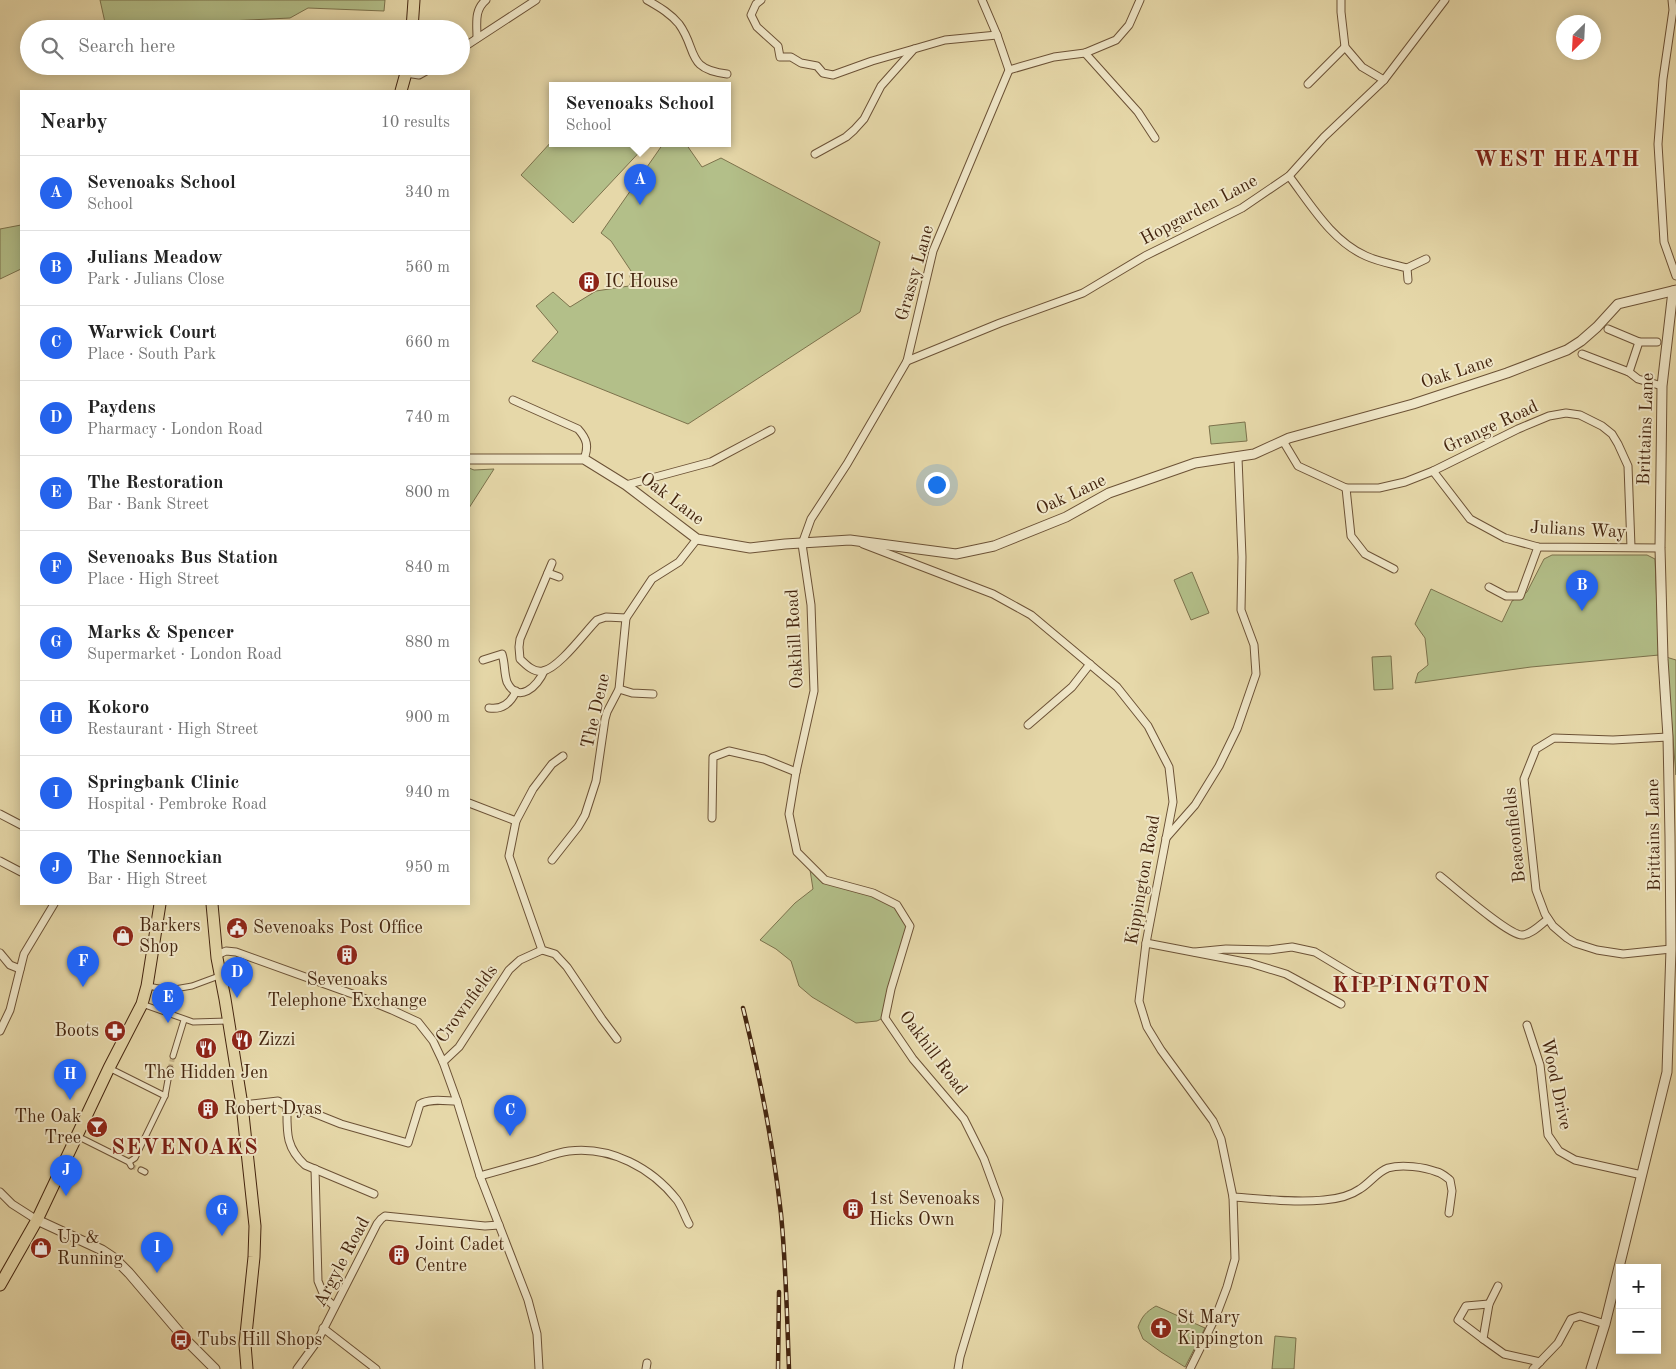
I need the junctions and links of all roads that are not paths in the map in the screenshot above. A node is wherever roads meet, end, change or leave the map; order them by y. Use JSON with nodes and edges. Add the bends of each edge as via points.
{"nodes":[{"id":1,"x":414,"y":0,"type":"edge"},
{"id":2,"x":486,"y":0,"type":"edge"},
{"id":3,"x":536,"y":0,"type":"edge"},
{"id":4,"x":647,"y":0,"type":"edge"},
{"id":5,"x":762,"y":0,"type":"edge"},
{"id":6,"x":982,"y":0,"type":"edge"},
{"id":7,"x":1140,"y":0,"type":"edge"},
{"id":8,"x":1341,"y":0,"type":"edge"},
{"id":9,"x":1445,"y":0,"type":"edge"},
{"id":10,"x":1672,"y":0,"type":"edge"},
{"id":11,"x":413,"y":20,"type":"edge"},
{"id":12,"x":997,"y":35,"type":"junction"},
{"id":13,"x":477,"y":38,"type":"junction"},
{"id":14,"x":470,"y":43,"type":"edge"},
{"id":15,"x":1345,"y":47,"type":"junction"},
{"id":16,"x":914,"y":49,"type":"junction"},
{"id":17,"x":1085,"y":53,"type":"junction"},
{"id":18,"x":1009,"y":70,"type":"junction"},
{"id":19,"x":727,"y":74,"type":"dead end"},
{"id":20,"x":406,"y":75,"type":"edge"},
{"id":21,"x":1384,"y":80,"type":"junction"},
{"id":22,"x":1308,"y":84,"type":"dead end"},
{"id":23,"x":401,"y":90,"type":"edge"},
{"id":24,"x":1155,"y":138,"type":"dead end"},
{"id":25,"x":815,"y":154,"type":"dead end"},
{"id":26,"x":1289,"y":176,"type":"junction"},
{"id":27,"x":1426,"y":259,"type":"dead end"},
{"id":28,"x":1407,"y":268,"type":"junction"},
{"id":29,"x":1676,"y":276,"type":"edge"},
{"id":30,"x":1408,"y":280,"type":"dead end"},
{"id":31,"x":1674,"y":290,"type":"edge"},
{"id":32,"x":1608,"y":328,"type":"dead end"},
{"id":33,"x":1639,"y":342,"type":"junction"},
{"id":34,"x":1657,"y":342,"type":"dead end"},
{"id":35,"x":1582,"y":354,"type":"dead end"},
{"id":36,"x":907,"y":361,"type":"junction"},
{"id":37,"x":1629,"y":372,"type":"junction"},
{"id":38,"x":1662,"y":386,"type":"junction"},
{"id":39,"x":513,"y":400,"type":"dead end"},
{"id":40,"x":771,"y":430,"type":"dead end"},
{"id":41,"x":1283,"y":441,"type":"junction"},
{"id":42,"x":1238,"y":458,"type":"junction"},
{"id":43,"x":470,"y":459,"type":"edge"},
{"id":44,"x":584,"y":459,"type":"junction"},
{"id":45,"x":1433,"y":471,"type":"junction"},
{"id":46,"x":626,"y":485,"type":"junction"},
{"id":47,"x":1346,"y":488,"type":"junction"},
{"id":48,"x":697,"y":539,"type":"junction"},
{"id":49,"x":850,"y":540,"type":"junction"},
{"id":50,"x":802,"y":544,"type":"junction"},
{"id":51,"x":1538,"y":547,"type":"junction"},
{"id":52,"x":1631,"y":547,"type":"junction"},
{"id":53,"x":1660,"y":548,"type":"junction"},
{"id":54,"x":552,"y":563,"type":"dead end"},
{"id":55,"x":1394,"y":569,"type":"dead end"},
{"id":56,"x":548,"y":573,"type":"junction"},
{"id":57,"x":559,"y":577,"type":"dead end"},
{"id":58,"x":1489,"y":587,"type":"dead end"},
{"id":59,"x":626,"y":618,"type":"junction"},
{"id":60,"x":483,"y":660,"type":"dead end"},
{"id":61,"x":1090,"y":664,"type":"junction"},
{"id":62,"x":544,"y":671,"type":"junction"},
{"id":63,"x":619,"y":688,"type":"junction"},
{"id":64,"x":516,"y":691,"type":"junction"},
{"id":65,"x":643,"y":694,"type":"junction"},
{"id":66,"x":652,"y":694,"type":"dead end"},
{"id":67,"x":642,"y":704,"type":"dead end"},
{"id":68,"x":488,"y":708,"type":"dead end"},
{"id":69,"x":1028,"y":725,"type":"dead end"},
{"id":70,"x":1668,"y":737,"type":"junction"},
{"id":71,"x":563,"y":756,"type":"dead end"},
{"id":72,"x":796,"y":772,"type":"junction"},
{"id":73,"x":470,"y":803,"type":"edge"},
{"id":74,"x":0,"y":814,"type":"edge"},
{"id":75,"x":712,"y":818,"type":"dead end"},
{"id":76,"x":516,"y":821,"type":"junction"},
{"id":77,"x":20,"y":824,"type":"edge"},
{"id":78,"x":1166,"y":838,"type":"junction"},
{"id":79,"x":552,"y":860,"type":"dead end"},
{"id":80,"x":0,"y":861,"type":"edge"},
{"id":81,"x":20,"y":871,"type":"edge"},
{"id":82,"x":1440,"y":876,"type":"dead end"},
{"id":83,"x":53,"y":905,"type":"edge"},
{"id":84,"x":160,"y":905,"type":"edge"},
{"id":85,"x":212,"y":905,"type":"edge"},
{"id":86,"x":1548,"y":919,"type":"junction"},
{"id":87,"x":1146,"y":943,"type":"junction"},
{"id":88,"x":1671,"y":949,"type":"junction"},
{"id":89,"x":542,"y":950,"type":"junction"},
{"id":90,"x":1195,"y":952,"type":"junction"},
{"id":91,"x":0,"y":953,"type":"edge"},
{"id":92,"x":217,"y":954,"type":"junction"},
{"id":93,"x":20,"y":969,"type":"junction"},
{"id":94,"x":220,"y":976,"type":"junction"},
{"id":95,"x":1395,"y":979,"type":"dead end"},
{"id":96,"x":147,"y":986,"type":"junction"},
{"id":97,"x":142,"y":1004,"type":"junction"},
{"id":98,"x":1341,"y":1004,"type":"dead end"},
{"id":99,"x":184,"y":1020,"type":"junction"},
{"id":100,"x":229,"y":1021,"type":"junction"},
{"id":101,"x":1527,"y":1025,"type":"dead end"},
{"id":102,"x":0,"y":1032,"type":"edge"},
{"id":103,"x":617,"y":1039,"type":"dead end"},
{"id":104,"x":173,"y":1056,"type":"tunnel mouth"},
{"id":105,"x":443,"y":1062,"type":"junction"},
{"id":106,"x":109,"y":1068,"type":"junction"},
{"id":107,"x":170,"y":1069,"type":"tunnel mouth"},
{"id":108,"x":165,"y":1096,"type":"junction"},
{"id":109,"x":457,"y":1101,"type":"junction"},
{"id":110,"x":242,"y":1106,"type":"junction"},
{"id":111,"x":287,"y":1106,"type":"junction"},
{"id":112,"x":77,"y":1136,"type":"junction"},
{"id":113,"x":315,"y":1170,"type":"junction"},
{"id":114,"x":1642,"y":1175,"type":"junction"},
{"id":115,"x":480,"y":1176,"type":"junction"},
{"id":116,"x":0,"y":1192,"type":"edge"},
{"id":117,"x":374,"y":1194,"type":"dead end"},
{"id":118,"x":1232,"y":1197,"type":"junction"},
{"id":119,"x":1449,"y":1213,"type":"dead end"},
{"id":120,"x":37,"y":1220,"type":"junction"},
{"id":121,"x":689,"y":1224,"type":"dead end"},
{"id":122,"x":499,"y":1225,"type":"junction"},
{"id":123,"x":0,"y":1285,"type":"edge"},
{"id":124,"x":1498,"y":1286,"type":"dead end"},
{"id":125,"x":1489,"y":1304,"type":"junction"},
{"id":126,"x":334,"y":1306,"type":"junction"},
{"id":127,"x":1605,"y":1324,"type":"junction"},
{"id":128,"x":324,"y":1328,"type":"junction"},
{"id":129,"x":1483,"y":1339,"type":"junction"},
{"id":130,"x":245,"y":1354,"type":"junction"},
{"id":131,"x":1540,"y":1362,"type":"junction"},
{"id":132,"x":215,"y":1368,"type":"edge"},
{"id":133,"x":239,"y":1369,"type":"edge"},
{"id":134,"x":247,"y":1369,"type":"edge"},
{"id":135,"x":297,"y":1369,"type":"edge"},
{"id":136,"x":376,"y":1369,"type":"edge"},
{"id":137,"x":539,"y":1369,"type":"edge"},
{"id":138,"x":958,"y":1369,"type":"edge"},
{"id":139,"x":1190,"y":1369,"type":"edge"},
{"id":140,"x":1533,"y":1369,"type":"edge"},
{"id":141,"x":1591,"y":1369,"type":"edge"}],
"edges":[{"from":1,"to":11,"type":"main road"},
{"from":2,"to":13,"type":"street","via":[[476,17]]},
{"from":3,"to":13,"type":"street"},
{"from":4,"to":19,"type":"street","via":[[666,11],[679,24],[698,64]]},
{"from":5,"to":16,"type":"street","via":[[751,15],[758,27],[778,46],[780,57],[791,57],[817,66],[823,73],[833,75]]},
{"from":6,"to":12,"type":"street"},
{"from":7,"to":17,"type":"street","via":[[1129,25],[1116,40]]},
{"from":8,"to":15,"type":"street"},
{"from":9,"to":21,"type":"street","name":"Hopgarden Lane"},
{"from":10,"to":29,"type":"street","via":[[1658,144],[1664,242]]},
{"from":12,"to":16,"type":"street","via":[[945,40]]},
{"from":12,"to":18,"type":"street"},
{"from":13,"to":14,"type":"street"},
{"from":15,"to":21,"type":"street","via":[[1362,67]]},
{"from":15,"to":22,"type":"street"},
{"from":16,"to":25,"type":"street","via":[[881,86],[864,119],[854,130]]},
{"from":17,"to":18,"type":"street","via":[[1054,57]]},
{"from":17,"to":24,"type":"street","via":[[1138,112]]},
{"from":18,"to":36,"type":"street","name":"Grassy Lane","via":[[933,251]]},
{"from":20,"to":23,"type":"main road"},
{"from":21,"to":26,"type":"street","name":"Hopgarden Lane","via":[[1324,137]]},
{"from":26,"to":28,"type":"street","via":[[1328,227],[1353,248],[1366,256]]},
{"from":26,"to":36,"type":"street","name":"Hopgarden Lane","via":[[1242,208],[1145,256],[1083,293]]},
{"from":27,"to":28,"type":"street"},
{"from":28,"to":30,"type":"street"},
{"from":31,"to":38,"type":"street","name":"Brittains Lane"},
{"from":31,"to":41,"type":"street","name":"Oak Lane","via":[[1618,304],[1587,336],[1561,352],[1413,404]]},
{"from":32,"to":33,"type":"street"},
{"from":33,"to":34,"type":"street"},
{"from":33,"to":37,"type":"street"},
{"from":35,"to":37,"type":"street"},
{"from":36,"to":50,"type":"street","name":"Grassy Lane","via":[[811,519]]},
{"from":37,"to":38,"type":"street","via":[[1638,379]]},
{"from":38,"to":53,"type":"street","name":"Brittains Lane"},
{"from":39,"to":44,"type":"street","via":[[578,429],[588,444]]},
{"from":40,"to":46,"type":"street","via":[[711,462]]},
{"from":41,"to":42,"type":"street","name":"Oak Lane"},
{"from":41,"to":47,"type":"street","name":"Grange Road","via":[[1298,466]]},
{"from":42,"to":49,"type":"street","name":"Oak Lane","via":[[1195,464],[1109,493],[1066,517],[994,546],[956,554]]},
{"from":42,"to":78,"type":"street","via":[[1241,610],[1254,645],[1256,674],[1237,729],[1219,766],[1195,804]]},
{"from":43,"to":44,"type":"street"},
{"from":44,"to":46,"type":"street","name":"Oak Lane"},
{"from":45,"to":47,"type":"street","name":"Grange Road","via":[[1385,487]]},
{"from":45,"to":51,"type":"street","name":"Julians Way","via":[[1470,519],[1505,538]]},
{"from":45,"to":52,"type":"street","name":"Grange Road","via":[[1549,416],[1580,415],[1612,434],[1628,466]]},
{"from":46,"to":48,"type":"street","name":"Oak Lane"},
{"from":47,"to":55,"type":"street","via":[[1351,536],[1365,554]]},
{"from":48,"to":50,"type":"street","name":"Oak Lane","via":[[750,548]]},
{"from":48,"to":59,"type":"street","name":"The Dene","via":[[679,562],[652,579]]},
{"from":49,"to":50,"type":"street","name":"Oak Lane"},
{"from":49,"to":61,"type":"street","name":"Kippington Road","via":[[993,594],[1031,615]]},
{"from":50,"to":72,"type":"street","name":"Oakhill Road","via":[[811,605],[814,691]]},
{"from":51,"to":52,"type":"street","name":"Julians Way"},
{"from":51,"to":58,"type":"street","via":[[1520,596],[1506,596]]},
{"from":52,"to":53,"type":"street","name":"Julians Way"},
{"from":53,"to":70,"type":"street","name":"Brittains Lane","via":[[1662,658]]},
{"from":54,"to":56,"type":"street"},
{"from":56,"to":57,"type":"street"},
{"from":56,"to":62,"type":"street","via":[[519,647],[520,659],[529,668]]},
{"from":59,"to":62,"type":"street","via":[[597,620],[557,664]]},
{"from":59,"to":63,"type":"street","name":"The Dene"},
{"from":60,"to":64,"type":"street","via":[[502,654],[506,680]]},
{"from":61,"to":69,"type":"street","via":[[1072,687]]},
{"from":61,"to":78,"type":"street","name":"Kippington Road","via":[[1116,687],[1148,726],[1165,760],[1173,802]]},
{"from":62,"to":64,"type":"street","via":[[534,687],[528,691]]},
{"from":63,"to":65,"type":"street"},
{"from":63,"to":79,"type":"street","name":"The Dene","via":[[607,712],[596,781],[585,815]]},
{"from":64,"to":68,"type":"street","via":[[508,704]]},
{"from":65,"to":66,"type":"street"},
{"from":65,"to":67,"type":"street"},
{"from":70,"to":86,"type":"street","name":"Beaconfields","via":[[1613,740],[1554,738],[1536,749],[1524,779],[1536,890]]},
{"from":70,"to":88,"type":"street","name":"Brittains Lane"},
{"from":71,"to":76,"type":"street","via":[[552,764],[533,789]]},
{"from":72,"to":75,"type":"street","via":[[764,759],[729,751],[713,757]]},
{"from":72,"to":138,"type":"street","name":"Oakhill Road","via":[[789,814],[797,852],[825,880],[874,893],[897,905],[910,926],[885,1018],[913,1059],[964,1118],[999,1200],[997,1233]]},
{"from":73,"to":76,"type":"street"},
{"from":74,"to":77,"type":"street"},
{"from":76,"to":89,"type":"street","via":[[509,856]]},
{"from":78,"to":87,"type":"street","name":"Kippington Road"},
{"from":80,"to":81,"type":"street"},
{"from":82,"to":86,"type":"street","via":[[1516,934],[1527,934]]},
{"from":83,"to":93,"type":"street","via":[[26,950]]},
{"from":84,"to":96,"type":"main road"},
{"from":85,"to":92,"type":"main road"},
{"from":86,"to":88,"type":"street","name":"Beaconfields","via":[[1567,938],[1597,950],[1623,954]]},
{"from":87,"to":90,"type":"street"},
{"from":87,"to":118,"type":"street","name":"Kippington Road","via":[[1139,1001],[1161,1050],[1213,1121],[1221,1139]]},
{"from":88,"to":114,"type":"street","name":"Brittains Lane","via":[[1667,1072]]},
{"from":89,"to":103,"type":"street","via":[[555,954],[567,967]]},
{"from":89,"to":105,"type":"street","name":"Crownfields","via":[[520,960],[509,970],[459,1046]]},
{"from":90,"to":95,"type":"street","via":[[1292,947],[1315,952],[1355,976],[1373,982]]},
{"from":90,"to":98,"type":"street","via":[[1286,974]]},
{"from":91,"to":93,"type":"street","via":[[10,965]]},
{"from":92,"to":94,"type":"main road"},
{"from":92,"to":105,"type":"street","via":[[236,952],[405,1015],[418,1022],[433,1040]]},
{"from":93,"to":102,"type":"street","via":[[10,1010]]},
{"from":94,"to":96,"type":"street","via":[[169,990]]},
{"from":94,"to":100,"type":"main road"},
{"from":96,"to":97,"type":"main road"},
{"from":97,"to":99,"type":"street"},
{"from":97,"to":106,"type":"main road"},
{"from":99,"to":100,"type":"street"},
{"from":99,"to":104,"type":"street"},
{"from":100,"to":110,"type":"main road"},
{"from":101,"to":114,"type":"street","name":"Wood Drive","via":[[1540,1065],[1548,1135],[1559,1151],[1575,1160]]},
{"from":105,"to":109,"type":"street"},
{"from":106,"to":108,"type":"street"},
{"from":106,"to":112,"type":"main road"},
{"from":107,"to":108,"type":"street"},
{"from":108,"to":112,"type":"street","via":[[130,1164]]},
{"from":109,"to":111,"type":"street","via":[[422,1102],[408,1143]]},
{"from":109,"to":115,"type":"street"},
{"from":110,"to":111,"type":"street","via":[[278,1101]]},
{"from":110,"to":130,"type":"main road","via":[[254,1226]]},
{"from":111,"to":113,"type":"street","via":[[288,1142],[297,1158]]},
{"from":112,"to":120,"type":"main road"},
{"from":113,"to":117,"type":"street"},
{"from":113,"to":126,"type":"street","via":[[318,1281],[325,1298]]},
{"from":114,"to":127,"type":"street","name":"Brittains Lane"},
{"from":115,"to":121,"type":"street","via":[[569,1151],[613,1156],[643,1169],[661,1182],[678,1202]]},
{"from":115,"to":122,"type":"street"},
{"from":116,"to":120,"type":"street"},
{"from":118,"to":119,"type":"street","via":[[1284,1201],[1345,1197],[1388,1168],[1404,1166],[1439,1172],[1450,1180]]},
{"from":118,"to":139,"type":"street","name":"Kippington Road","via":[[1235,1259],[1228,1287]]},
{"from":120,"to":123,"type":"main road"},
{"from":120,"to":132,"type":"street","via":[[114,1258]]},
{"from":122,"to":126,"type":"street","name":"Argyle Road","via":[[385,1216],[376,1224]]},
{"from":122,"to":137,"type":"street","via":[[528,1300],[537,1334]]},
{"from":124,"to":125,"type":"street"},
{"from":125,"to":129,"type":"street"},
{"from":125,"to":129,"type":"street","via":[[1466,1306],[1458,1320]]},
{"from":126,"to":128,"type":"street","name":"Argyle Road"},
{"from":127,"to":131,"type":"street","via":[[1580,1316],[1571,1319],[1558,1343]]},
{"from":127,"to":141,"type":"street","name":"Brittains Lane"},
{"from":128,"to":135,"type":"street","name":"Argyle Road"},
{"from":128,"to":136,"type":"street"},
{"from":129,"to":131,"type":"street","via":[[1504,1354]]},
{"from":130,"to":133,"type":"street"},
{"from":130,"to":134,"type":"main road"},
{"from":131,"to":140,"type":"street"}]}
